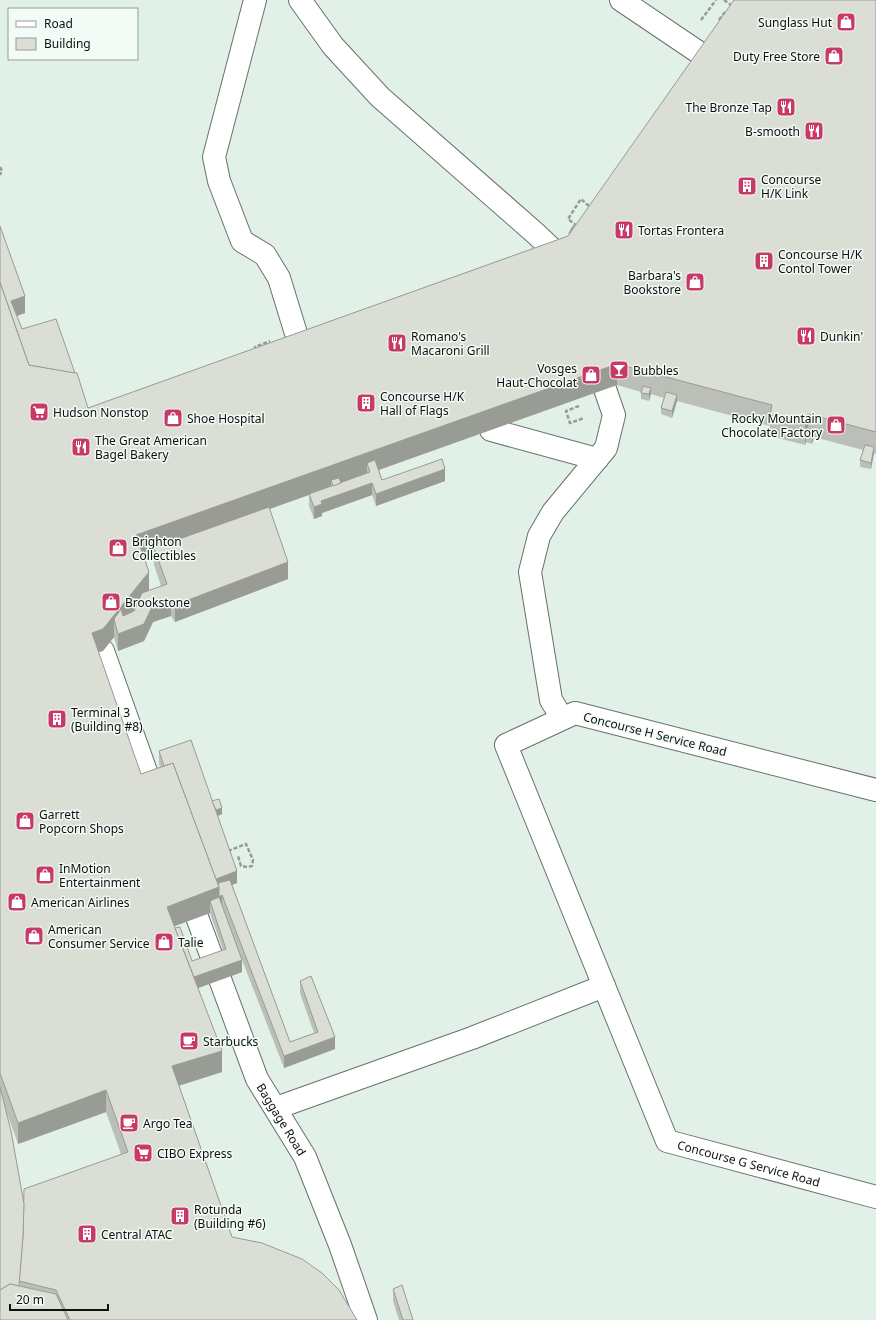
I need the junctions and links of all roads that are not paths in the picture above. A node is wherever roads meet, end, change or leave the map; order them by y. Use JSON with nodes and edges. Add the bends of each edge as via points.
{"nodes":[{"id":1,"x":254,"y":0,"type":"edge"},
{"id":2,"x":300,"y":0,"type":"edge"},
{"id":3,"x":621,"y":0,"type":"edge"},
{"id":4,"x":708,"y":58,"type":"edge"},
{"id":5,"x":558,"y":261,"type":"edge"},
{"id":6,"x":302,"y":353,"type":"edge"},
{"id":7,"x":605,"y":389,"type":"edge"},
{"id":8,"x":491,"y":430,"type":"edge"},
{"id":9,"x":597,"y":459,"type":"junction"},
{"id":10,"x":103,"y":651,"type":"edge"},
{"id":11,"x":562,"y":718,"type":"junction"},
{"id":12,"x":876,"y":790,"type":"edge"},
{"id":13,"x":153,"y":791,"type":"edge"},
{"id":14,"x":197,"y":918,"type":"edge"},
{"id":15,"x":604,"y":986,"type":"junction"},
{"id":16,"x":276,"y":1108,"type":"junction"},
{"id":17,"x":876,"y":1197,"type":"edge"},
{"id":18,"x":366,"y":1320,"type":"edge"}],
"edges":[{"from":1,"to":6,"type":"lane","via":[[214,157],[219,181],[242,241],[265,255],[279,278]]},
{"from":2,"to":5,"type":"lane","via":[[332,46],[380,97],[535,232],[553,250]]},
{"from":3,"to":4,"type":"lane"},
{"from":7,"to":9,"type":"lane","via":[[614,415],[606,448]]},
{"from":8,"to":9,"type":"lane"},
{"from":9,"to":11,"type":"lane","via":[[550,518],[539,536],[530,572],[551,700]]},
{"from":10,"to":13,"type":"lane"},
{"from":11,"to":12,"type":"lane","name":"Concourse H Service Road","via":[[575,713]]},
{"from":11,"to":15,"type":"lane","name":"Concourse H Service Road","via":[[506,745]]},
{"from":14,"to":16,"type":"lane","name":"Baggage Road","via":[[257,1079]]},
{"from":15,"to":16,"type":"lane","via":[[472,1038]]},
{"from":15,"to":17,"type":"lane","name":"Concourse G Service Road","via":[[667,1141]]},
{"from":16,"to":18,"type":"lane","name":"Baggage Road","via":[[304,1157],[340,1245]]}]}
